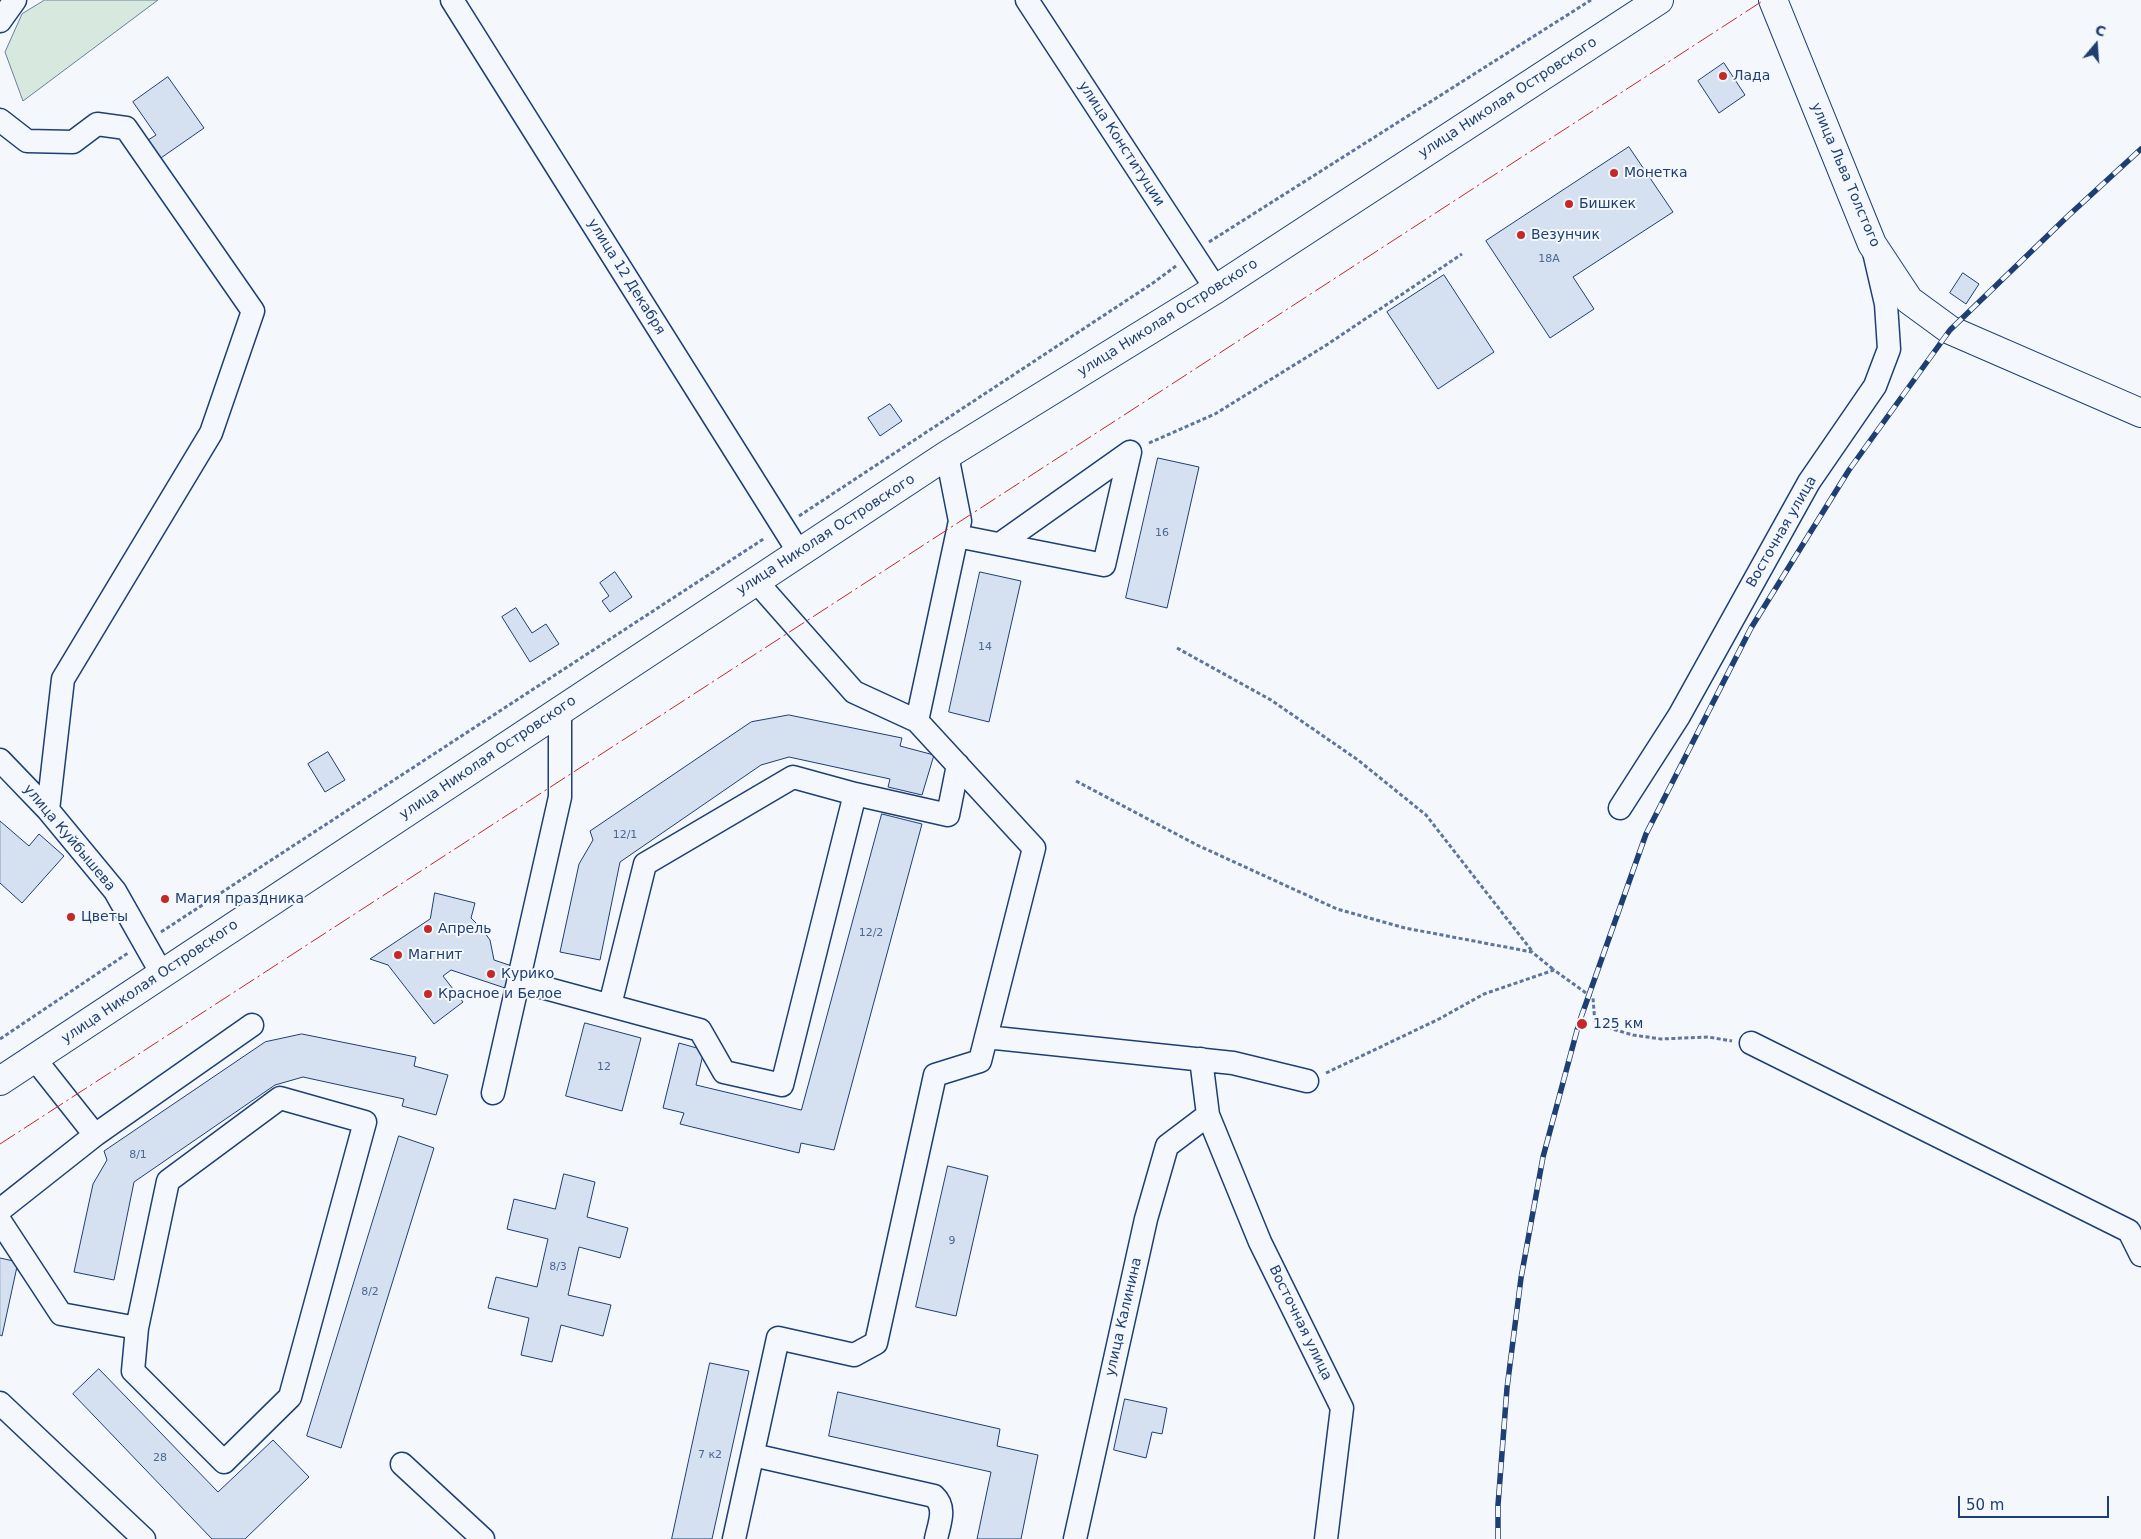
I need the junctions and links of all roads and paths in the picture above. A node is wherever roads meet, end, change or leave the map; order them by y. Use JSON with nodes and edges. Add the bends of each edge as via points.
{"nodes":[{"id":1,"x":16,"y":0,"type":"edge"},
{"id":2,"x":452,"y":0,"type":"edge"},
{"id":3,"x":1027,"y":0,"type":"edge"},
{"id":4,"x":1591,"y":0,"type":"edge"},
{"id":5,"x":1659,"y":0,"type":"edge"},
{"id":6,"x":1773,"y":0,"type":"edge"},
{"id":7,"x":0,"y":22,"type":"edge"},
{"id":8,"x":0,"y":120,"type":"edge"},
{"id":9,"x":1872,"y":244,"type":"junction"},
{"id":10,"x":1193,"y":253,"type":"junction"},
{"id":11,"x":1462,"y":254,"type":"dead end"},
{"id":12,"x":1216,"y":289,"type":"junction"},
{"id":13,"x":2141,"y":414,"type":"edge"},
{"id":14,"x":1130,"y":452,"type":"junction"},
{"id":15,"x":947,"y":455,"type":"junction"},
{"id":16,"x":783,"y":526,"type":"junction"},
{"id":17,"x":957,"y":536,"type":"junction"},
{"id":18,"x":1000,"y":544,"type":"junction"},
{"id":19,"x":800,"y":554,"type":"junction"},
{"id":20,"x":756,"y":581,"type":"junction"},
{"id":21,"x":1176,"y":648,"type":"dead end"},
{"id":22,"x":560,"y":710,"type":"junction"},
{"id":23,"x":917,"y":721,"type":"junction"},
{"id":24,"x":0,"y":760,"type":"edge"},
{"id":25,"x":958,"y":765,"type":"junction"},
{"id":26,"x":1076,"y":781,"type":"dead end"},
{"id":27,"x":856,"y":794,"type":"junction"},
{"id":28,"x":1620,"y":808,"type":"dead end"},
{"id":29,"x":48,"y":810,"type":"junction"},
{"id":30,"x":144,"y":943,"type":"junction"},
{"id":31,"x":1532,"y":952,"type":"junction"},
{"id":32,"x":1554,"y":970,"type":"junction"},
{"id":33,"x":162,"y":974,"type":"junction"},
{"id":34,"x":519,"y":980,"type":"junction"},
{"id":35,"x":610,"y":1005,"type":"junction"},
{"id":36,"x":252,"y":1025,"type":"dead end"},
{"id":37,"x":986,"y":1037,"type":"junction"},
{"id":38,"x":0,"y":1039,"type":"edge"},
{"id":39,"x":1751,"y":1044,"type":"joint"},
{"id":40,"x":34,"y":1058,"type":"junction"},
{"id":41,"x":1201,"y":1059,"type":"junction"},
{"id":42,"x":0,"y":1081,"type":"edge"},
{"id":43,"x":1307,"y":1081,"type":"joint"},
{"id":44,"x":493,"y":1093,"type":"dead end"},
{"id":45,"x":1208,"y":1115,"type":"junction"},
{"id":46,"x":95,"y":1135,"type":"junction"},
{"id":47,"x":0,"y":1210,"type":"edge"},
{"id":48,"x":0,"y":1222,"type":"edge"},
{"id":49,"x":2141,"y":1255,"type":"edge"},
{"id":50,"x":137,"y":1328,"type":"junction"},
{"id":51,"x":0,"y":1403,"type":"edge"},
{"id":52,"x":753,"y":1455,"type":"junction"},
{"id":53,"x":402,"y":1464,"type":"dead end"},
{"id":54,"x":144,"y":1539,"type":"edge"},
{"id":55,"x":483,"y":1539,"type":"edge"},
{"id":56,"x":734,"y":1539,"type":"edge"},
{"id":57,"x":936,"y":1539,"type":"edge"},
{"id":58,"x":1075,"y":1539,"type":"edge"},
{"id":59,"x":1326,"y":1539,"type":"edge"}],
"edges":[{"from":1,"to":7,"type":"street"},
{"from":2,"to":16,"type":"street","name":"улица 12 Декабря"},
{"from":3,"to":10,"type":"street","name":"улица Конституции"},
{"from":4,"to":10,"type":"path"},
{"from":5,"to":12,"type":"main road","name":"улица Николая Островского"},
{"from":6,"to":9,"type":"main road","name":"улица Льва Толстого"},
{"from":8,"to":29,"type":"street","via":[[27,141],[73,142],[97,124],[126,128],[253,311],[211,433],[63,679]]},
{"from":9,"to":13,"type":"main road","name":"улица Льва Толстого","via":[[1909,300],[1950,330]]},
{"from":9,"to":28,"type":"street","name":"Восточная улица","via":[[1886,304],[1890,349],[1875,386],[1809,482],[1678,716]]},
{"from":10,"to":12,"type":"street","name":"улица Конституции"},
{"from":10,"to":16,"type":"path","via":[[1153,283]]},
{"from":11,"to":14,"type":"path","via":[[1351,329],[1215,414]]},
{"from":12,"to":15,"type":"main road","name":"улица Николая Островского"},
{"from":14,"to":18,"type":"street"},
{"from":14,"to":18,"type":"street","via":[[1104,565]]},
{"from":15,"to":17,"type":"street","via":[[960,521]]},
{"from":15,"to":19,"type":"main road","name":"улица Николая Островского"},
{"from":16,"to":19,"type":"street","name":"улица 12 Декабря"},
{"from":16,"to":30,"type":"path"},
{"from":17,"to":18,"type":"street"},
{"from":17,"to":23,"type":"street"},
{"from":19,"to":20,"type":"main road","name":"улица Николая Островского"},
{"from":20,"to":22,"type":"main road","name":"улица Николая Островского"},
{"from":20,"to":23,"type":"street","via":[[854,692]]},
{"from":21,"to":31,"type":"path","via":[[1271,700],[1358,760],[1426,815]]},
{"from":22,"to":33,"type":"main road","name":"улица Николая Островского"},
{"from":22,"to":34,"type":"street","via":[[560,797]]},
{"from":23,"to":25,"type":"street"},
{"from":24,"to":29,"type":"street","name":"улица Куйбышева"},
{"from":25,"to":27,"type":"street","via":[[948,815]]},
{"from":25,"to":37,"type":"street","via":[[1034,848]]},
{"from":26,"to":31,"type":"path","via":[[1197,845],[1337,909],[1404,928]]},
{"from":27,"to":35,"type":"street","via":[[793,777],[645,864]]},
{"from":27,"to":35,"type":"street","via":[[782,1085],[724,1072],[700,1030]]},
{"from":29,"to":30,"type":"street","name":"улица Куйбышева","via":[[115,890]]},
{"from":30,"to":33,"type":"street","name":"улица Куйбышева"},
{"from":30,"to":38,"type":"path"},
{"from":31,"to":32,"type":"path"},
{"from":32,"to":39,"type":"path","via":[[1593,998],[1595,1024],[1661,1039],[1708,1037]]},
{"from":32,"to":43,"type":"path","via":[[1484,994]]},
{"from":33,"to":40,"type":"main road","name":"улица Николая Островского"},
{"from":34,"to":35,"type":"street"},
{"from":34,"to":44,"type":"street"},
{"from":36,"to":46,"type":"street"},
{"from":37,"to":41,"type":"street"},
{"from":37,"to":52,"type":"street","via":[[980,1061],[935,1075],[876,1343],[854,1355],[778,1338]]},
{"from":39,"to":49,"type":"street","via":[[2129,1231]]},
{"from":40,"to":42,"type":"main road","name":"улица Николая Островского"},
{"from":40,"to":46,"type":"street"},
{"from":41,"to":43,"type":"street","via":[[1233,1063]]},
{"from":41,"to":45,"type":"street","name":"Восточная улица"},
{"from":45,"to":58,"type":"street","name":"улица Калинина","via":[[1167,1146],[1146,1219]]},
{"from":45,"to":59,"type":"street","name":"Восточная улица","via":[[1260,1242],[1342,1408]]},
{"from":46,"to":47,"type":"street"},
{"from":48,"to":50,"type":"street","via":[[62,1314]]},
{"from":50,"to":50,"type":"street","via":[[134,1371],[224,1462],[290,1398],[365,1122],[280,1098],[168,1181]]},
{"from":51,"to":54,"type":"street"},
{"from":52,"to":56,"type":"street"},
{"from":52,"to":57,"type":"street","via":[[934,1496],[940,1501],[942,1512]]},
{"from":53,"to":55,"type":"street"}]}
